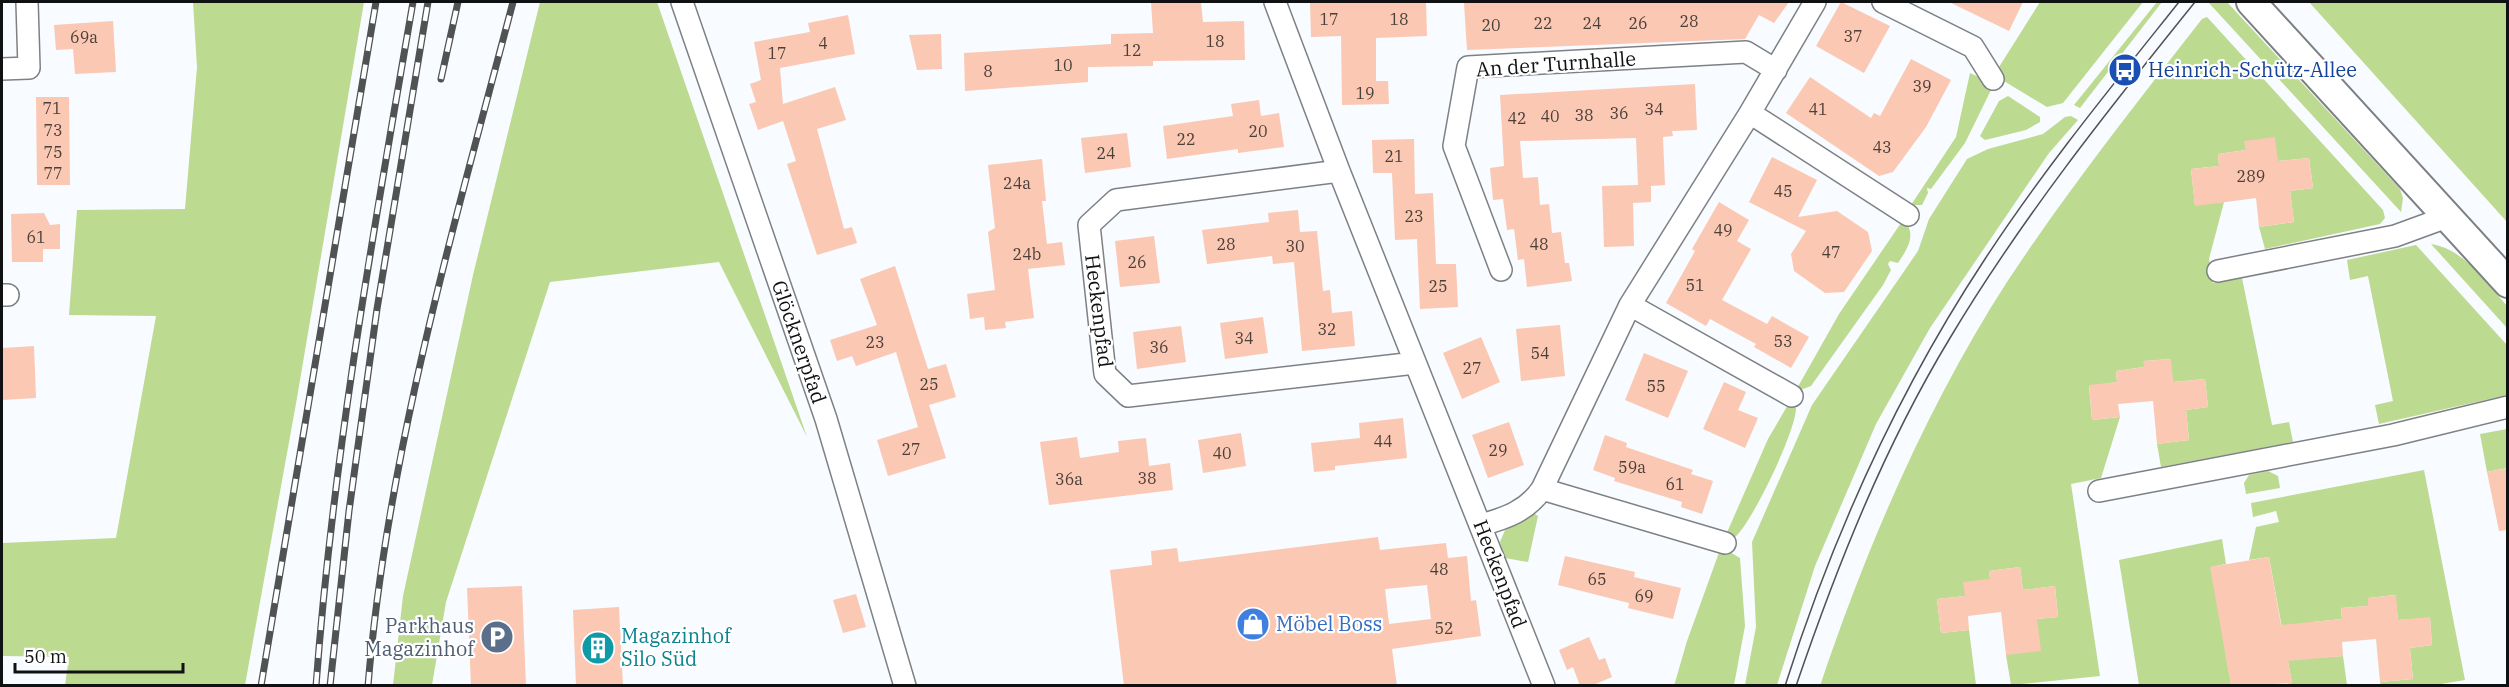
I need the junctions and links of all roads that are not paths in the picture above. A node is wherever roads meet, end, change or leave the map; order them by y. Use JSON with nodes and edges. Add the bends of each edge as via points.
{"nodes":[{"id":1,"x":27,"y":2,"type":"edge"},
{"id":2,"x":682,"y":2,"type":"edge"},
{"id":3,"x":1275,"y":2,"type":"edge"},
{"id":4,"x":1815,"y":2,"type":"edge"},
{"id":5,"x":1883,"y":2,"type":"edge"},
{"id":6,"x":2251,"y":2,"type":"edge"},
{"id":7,"x":2,"y":69,"type":"edge"},
{"id":8,"x":1776,"y":70,"type":"junction"},
{"id":9,"x":1993,"y":79,"type":"dead end"},
{"id":10,"x":1750,"y":113,"type":"junction"},
{"id":11,"x":1339,"y":171,"type":"junction"},
{"id":12,"x":1908,"y":215,"type":"dead end"},
{"id":13,"x":2447,"y":217,"type":"junction"},
{"id":14,"x":1501,"y":270,"type":"dead end"},
{"id":15,"x":2218,"y":271,"type":"dead end"},
{"id":16,"x":2508,"y":283,"type":"edge"},
{"id":17,"x":1630,"y":304,"type":"junction"},
{"id":18,"x":1415,"y":363,"type":"junction"},
{"id":19,"x":1792,"y":396,"type":"dead end"},
{"id":20,"x":2508,"y":406,"type":"edge"},
{"id":21,"x":1542,"y":489,"type":"junction"},
{"id":22,"x":2099,"y":491,"type":"dead end"},
{"id":23,"x":1481,"y":525,"type":"junction"},
{"id":24,"x":1725,"y":543,"type":"dead end"},
{"id":25,"x":905,"y":686,"type":"edge"},
{"id":26,"x":1544,"y":686,"type":"edge"}],
"edges":[{"from":1,"to":7,"type":"street","via":[[29,68]]},
{"from":2,"to":25,"type":"street","name":"Glöcknerpfad","via":[[826,419]]},
{"from":3,"to":11,"type":"street","name":"Heckenpfad"},
{"from":4,"to":8,"type":"street"},
{"from":5,"to":9,"type":"street","via":[[1973,46]]},
{"from":6,"to":13,"type":"main road"},
{"from":8,"to":10,"type":"street"},
{"from":8,"to":14,"type":"street","name":"An der Turnhalle","via":[[1746,52],[1468,67],[1454,146]]},
{"from":10,"to":12,"type":"street"},
{"from":10,"to":17,"type":"street"},
{"from":11,"to":18,"type":"street","name":"Heckenpfad"},
{"from":11,"to":18,"type":"street","name":"Heckenpfad","via":[[1116,200],[1089,225],[1105,374],[1128,396]]},
{"from":13,"to":15,"type":"street","via":[[2395,236]]},
{"from":13,"to":16,"type":"main road"},
{"from":17,"to":19,"type":"street"},
{"from":17,"to":21,"type":"street"},
{"from":18,"to":23,"type":"street","name":"Heckenpfad"},
{"from":20,"to":22,"type":"street","via":[[2393,435]]},
{"from":21,"to":23,"type":"street","via":[[1532,504],[1507,518]]},
{"from":21,"to":24,"type":"street"},
{"from":23,"to":26,"type":"street","name":"Heckenpfad"}]}
